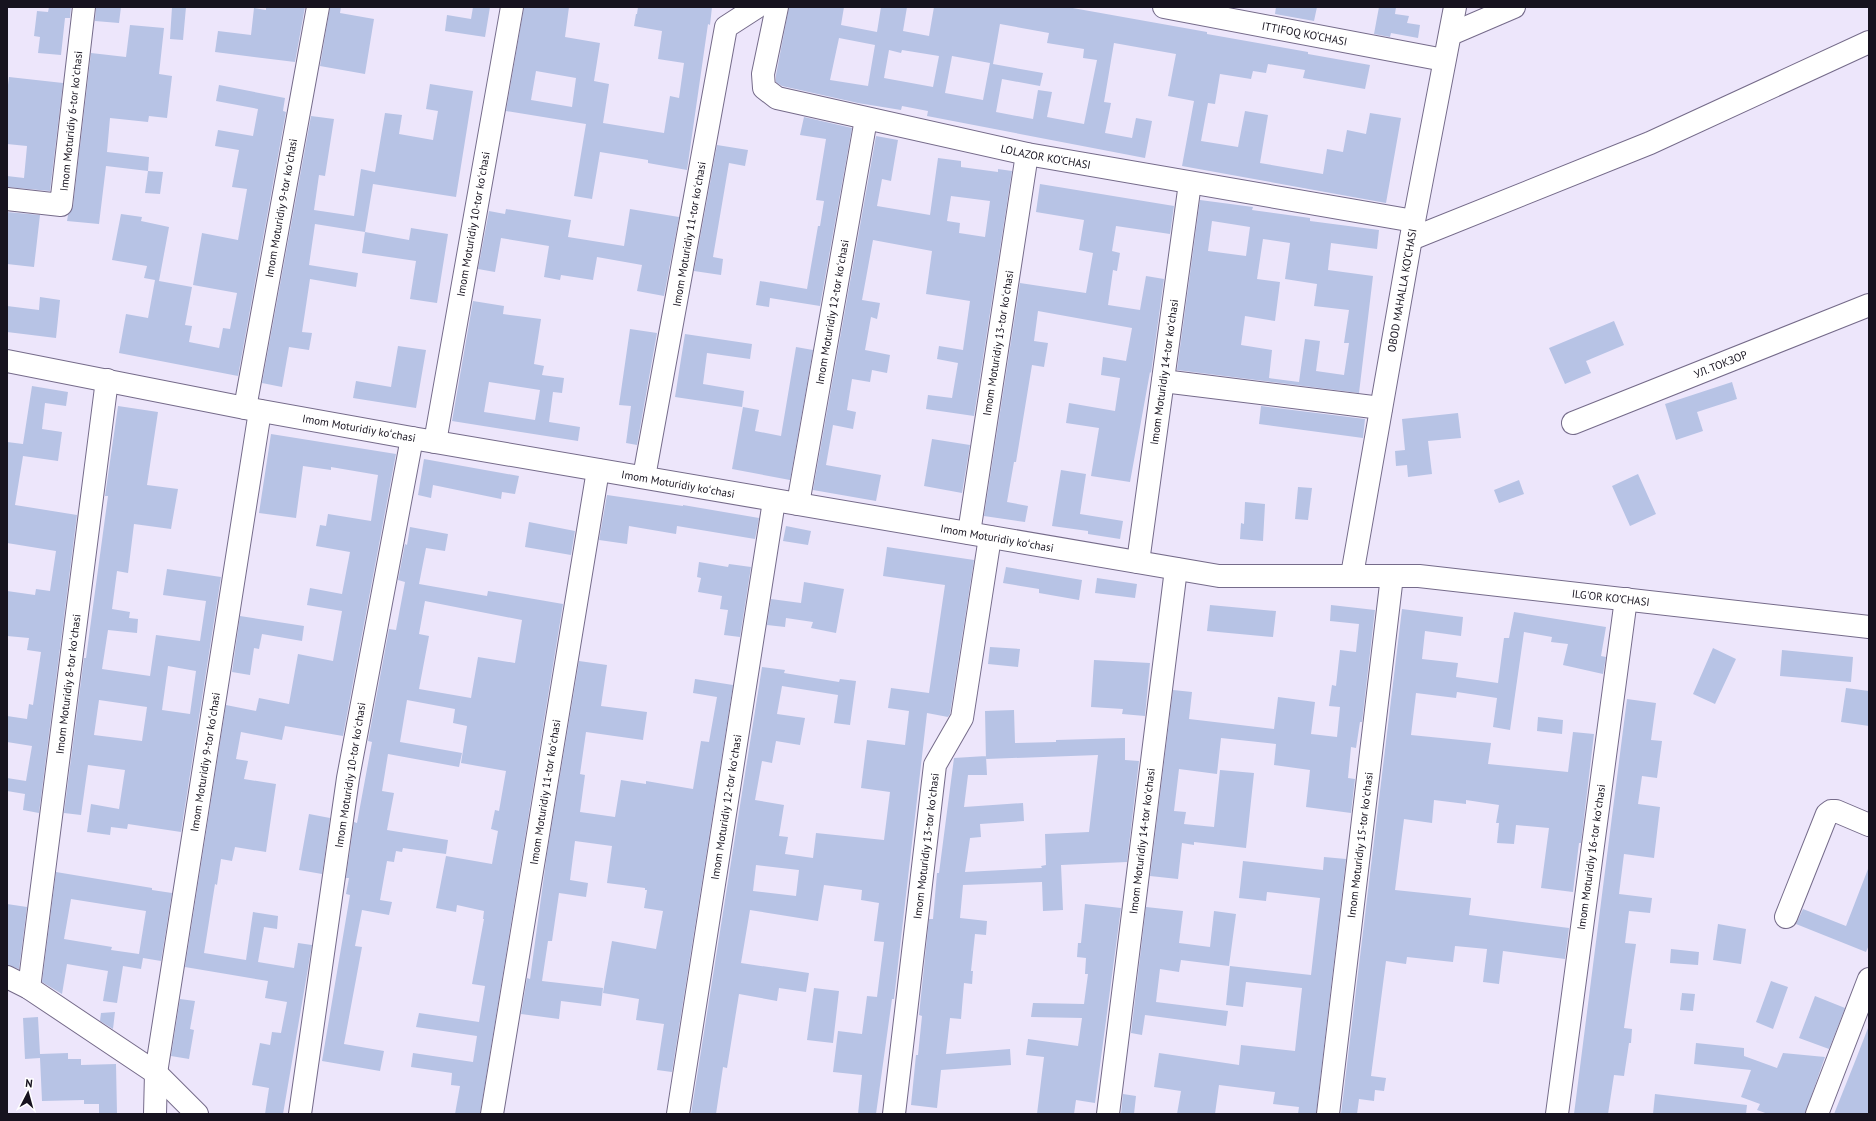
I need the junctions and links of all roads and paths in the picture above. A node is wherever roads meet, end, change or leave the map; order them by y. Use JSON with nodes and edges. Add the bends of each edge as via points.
{"nodes":[{"id":1,"x":84,"y":7,"type":"edge"},
{"id":2,"x":318,"y":7,"type":"edge"},
{"id":3,"x":512,"y":7,"type":"edge"},
{"id":4,"x":757,"y":7,"type":"edge"},
{"id":5,"x":777,"y":7,"type":"edge"},
{"id":6,"x":1164,"y":7,"type":"edge"},
{"id":7,"x":1455,"y":7,"type":"edge"},
{"id":8,"x":1514,"y":7,"type":"edge"},
{"id":9,"x":1451,"y":34,"type":"junction"},
{"id":10,"x":1869,"y":42,"type":"edge"},
{"id":11,"x":1444,"y":60,"type":"junction"},
{"id":12,"x":866,"y":119,"type":"junction"},
{"id":13,"x":1027,"y":154,"type":"junction"},
{"id":14,"x":1190,"y":183,"type":"junction"},
{"id":15,"x":7,"y":199,"type":"edge"},
{"id":16,"x":1412,"y":230,"type":"junction"},
{"id":17,"x":1869,"y":305,"type":"edge"},
{"id":18,"x":7,"y":361,"type":"edge"},
{"id":19,"x":107,"y":380,"type":"junction"},
{"id":20,"x":1162,"y":381,"type":"junction"},
{"id":21,"x":1381,"y":408,"type":"junction"},
{"id":22,"x":252,"y":409,"type":"junction"},
{"id":23,"x":1573,"y":423,"type":"dead end"},
{"id":24,"x":412,"y":438,"type":"junction"},
{"id":25,"x":434,"y":442,"type":"junction"},
{"id":26,"x":598,"y":470,"type":"junction"},
{"id":27,"x":644,"y":477,"type":"junction"},
{"id":28,"x":774,"y":501,"type":"junction"},
{"id":29,"x":798,"y":504,"type":"junction"},
{"id":30,"x":979,"y":535,"type":"junction"},
{"id":31,"x":1138,"y":562,"type":"junction"},
{"id":32,"x":1176,"y":568,"type":"junction"},
{"id":33,"x":1352,"y":575,"type":"junction"},
{"id":34,"x":1392,"y":576,"type":"junction"},
{"id":35,"x":1626,"y":599,"type":"junction"},
{"id":36,"x":1869,"y":627,"type":"edge"},
{"id":37,"x":1869,"y":825,"type":"edge"},
{"id":38,"x":1786,"y":917,"type":"dead end"},
{"id":39,"x":7,"y":977,"type":"edge"},
{"id":40,"x":1869,"y":979,"type":"edge"},
{"id":41,"x":29,"y":988,"type":"junction"},
{"id":42,"x":156,"y":1073,"type":"junction"},
{"id":43,"x":155,"y":1114,"type":"edge"},
{"id":44,"x":197,"y":1114,"type":"edge"},
{"id":45,"x":300,"y":1114,"type":"edge"},
{"id":46,"x":492,"y":1114,"type":"edge"},
{"id":47,"x":678,"y":1114,"type":"edge"},
{"id":48,"x":894,"y":1114,"type":"edge"},
{"id":49,"x":1108,"y":1114,"type":"edge"},
{"id":50,"x":1328,"y":1114,"type":"edge"},
{"id":51,"x":1557,"y":1114,"type":"edge"},
{"id":52,"x":1817,"y":1114,"type":"edge"}],
"edges":[{"from":1,"to":15,"type":"street","name":"Imom Moturidiy 6-tor koʻchasi","via":[[61,205]]},
{"from":2,"to":22,"type":"street","name":"Imom Moturidiy 9-tor koʻchasi"},
{"from":3,"to":25,"type":"street","name":"Imom Moturidiy 10-tor koʻchasi"},
{"from":4,"to":27,"type":"street","name":"Imom Moturidiy 11-tor koʻchasi","via":[[726,27]]},
{"from":5,"to":12,"type":"street","name":"LOLAZOR KO‘CHASI","via":[[763,74],[764,88],[777,98]]},
{"from":6,"to":11,"type":"street","name":"ITTIFOQ KO‘CHASI"},
{"from":7,"to":9,"type":"street","name":"OBOD MAHALLA KO‘CHASI"},
{"from":8,"to":9,"type":"street"},
{"from":9,"to":11,"type":"street","name":"OBOD MAHALLA KO‘CHASI"},
{"from":10,"to":16,"type":"street","via":[[1650,143]]},
{"from":11,"to":16,"type":"street","name":"OBOD MAHALLA KO‘CHASI"},
{"from":12,"to":13,"type":"street","name":"LOLAZOR KO‘CHASI"},
{"from":12,"to":29,"type":"street","name":"Imom Moturidiy 12-tor koʻchasi"},
{"from":13,"to":14,"type":"street","name":"LOLAZOR KO‘CHASI"},
{"from":13,"to":30,"type":"street","name":"Imom Moturidiy 13-tor koʻchasi"},
{"from":14,"to":16,"type":"street","name":"LOLAZOR KO‘CHASI"},
{"from":14,"to":20,"type":"street","name":"Imom Moturidiy 14-tor koʻchasi"},
{"from":16,"to":21,"type":"street","name":"OBOD MAHALLA KO‘CHASI"},
{"from":17,"to":23,"type":"street","name":"УЛ. ТОКЗОР"},
{"from":18,"to":19,"type":"street","name":"Imom Moturidiy koʻchasi"},
{"from":19,"to":22,"type":"street","name":"Imom Moturidiy koʻchasi"},
{"from":19,"to":41,"type":"street","name":"Imom Moturidiy 8-tor koʻchasi"},
{"from":20,"to":21,"type":"street"},
{"from":20,"to":31,"type":"street","name":"Imom Moturidiy 14-tor koʻchasi"},
{"from":21,"to":33,"type":"street","name":"OBOD MAHALLA KO‘CHASI"},
{"from":22,"to":24,"type":"street","name":"Imom Moturidiy koʻchasi"},
{"from":22,"to":42,"type":"street","name":"Imom Moturidiy 9-tor koʻchasi"},
{"from":24,"to":25,"type":"street","name":"Imom Moturidiy koʻchasi"},
{"from":24,"to":45,"type":"street","name":"Imom Moturidiy 10-tor koʻchasi","via":[[348,778]]},
{"from":25,"to":26,"type":"street","name":"Imom Moturidiy koʻchasi"},
{"from":26,"to":27,"type":"street","name":"Imom Moturidiy koʻchasi"},
{"from":26,"to":46,"type":"street","name":"Imom Moturidiy 11-tor koʻchasi"},
{"from":27,"to":28,"type":"street","name":"Imom Moturidiy koʻchasi"},
{"from":28,"to":29,"type":"street","name":"Imom Moturidiy koʻchasi"},
{"from":28,"to":47,"type":"street","name":"Imom Moturidiy 12-tor koʻchasi"},
{"from":29,"to":30,"type":"street","name":"Imom Moturidiy koʻchasi"},
{"from":30,"to":31,"type":"street","name":"Imom Moturidiy koʻchasi"},
{"from":30,"to":48,"type":"street","name":"Imom Moturidiy 13-tor koʻchasi","via":[[962,718],[935,765]]},
{"from":31,"to":32,"type":"street","name":"Imom Moturidiy koʻchasi"},
{"from":32,"to":33,"type":"street","name":"Imom Moturidiy koʻchasi","via":[[1219,576]]},
{"from":32,"to":49,"type":"street","name":"Imom Moturidiy 14-tor koʻchasi"},
{"from":33,"to":34,"type":"street","name":"ILG'OR KO'CHASI"},
{"from":34,"to":35,"type":"street","name":"ILG'OR KO'CHASI","via":[[1419,576]]},
{"from":34,"to":50,"type":"street","name":"Imom Moturidiy 15-tor koʻchasi"},
{"from":35,"to":36,"type":"street","name":"ILG'OR KO'CHASI"},
{"from":35,"to":51,"type":"street","name":"Imom Moturidiy 16-tor koʻchasi"},
{"from":37,"to":38,"type":"street","via":[[1836,811],[1827,814]]},
{"from":39,"to":41,"type":"street"},
{"from":40,"to":52,"type":"street"},
{"from":41,"to":42,"type":"street"},
{"from":42,"to":43,"type":"street","name":"Imom Moturidiy 9-tor koʻchasi"},
{"from":42,"to":44,"type":"street"}]}
